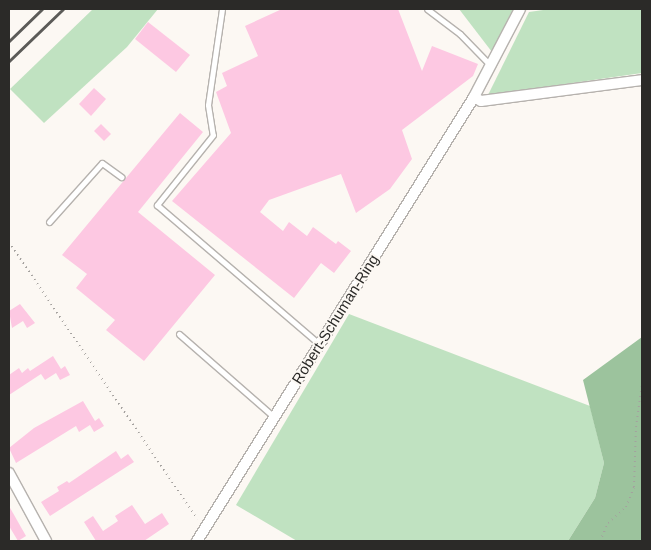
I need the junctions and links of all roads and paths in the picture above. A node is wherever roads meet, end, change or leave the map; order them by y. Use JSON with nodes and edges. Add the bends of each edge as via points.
{"nodes":[{"id":1,"x":222,"y":9,"type":"edge"},
{"id":2,"x":427,"y":9,"type":"edge"},
{"id":3,"x":520,"y":9,"type":"edge"},
{"id":4,"x":491,"y":66,"type":"junction"},
{"id":5,"x":642,"y":80,"type":"edge"},
{"id":6,"x":474,"y":98,"type":"junction"},
{"id":7,"x":121,"y":177,"type":"dead end"},
{"id":8,"x":49,"y":222,"type":"dead end"},
{"id":9,"x":9,"y":242,"type":"edge"},
{"id":10,"x":179,"y":334,"type":"dead end"},
{"id":11,"x":319,"y":344,"type":"junction"},
{"id":12,"x":642,"y":384,"type":"edge"},
{"id":13,"x":274,"y":417,"type":"junction"},
{"id":14,"x":10,"y":478,"type":"edge"},
{"id":15,"x":204,"y":529,"type":"junction"},
{"id":16,"x":46,"y":541,"type":"edge"},
{"id":17,"x":197,"y":541,"type":"edge"},
{"id":18,"x":600,"y":541,"type":"edge"}],
"edges":[{"from":1,"to":11,"type":"lane","via":[[208,105],[213,135],[157,204]]},
{"from":2,"to":4,"type":"lane","via":[[460,34]]},
{"from":3,"to":4,"type":"street","name":"Robert-Schuman-Ring"},
{"from":4,"to":6,"type":"street","name":"Robert-Schuman-Ring"},
{"from":5,"to":6,"type":"street","via":[[481,101]]},
{"from":6,"to":11,"type":"street","name":"Robert-Schuman-Ring"},
{"from":7,"to":8,"type":"lane","via":[[102,163]]},
{"from":9,"to":15,"type":"path"},
{"from":10,"to":13,"type":"lane"},
{"from":11,"to":13,"type":"street","name":"Robert-Schuman-Ring"},
{"from":12,"to":18,"type":"path","via":[[636,427],[634,487],[626,507],[608,523]]},
{"from":13,"to":15,"type":"street","name":"Robert-Schuman-Ring"},
{"from":14,"to":16,"type":"street"},
{"from":15,"to":17,"type":"street","name":"Robert-Schuman-Ring"}]}
